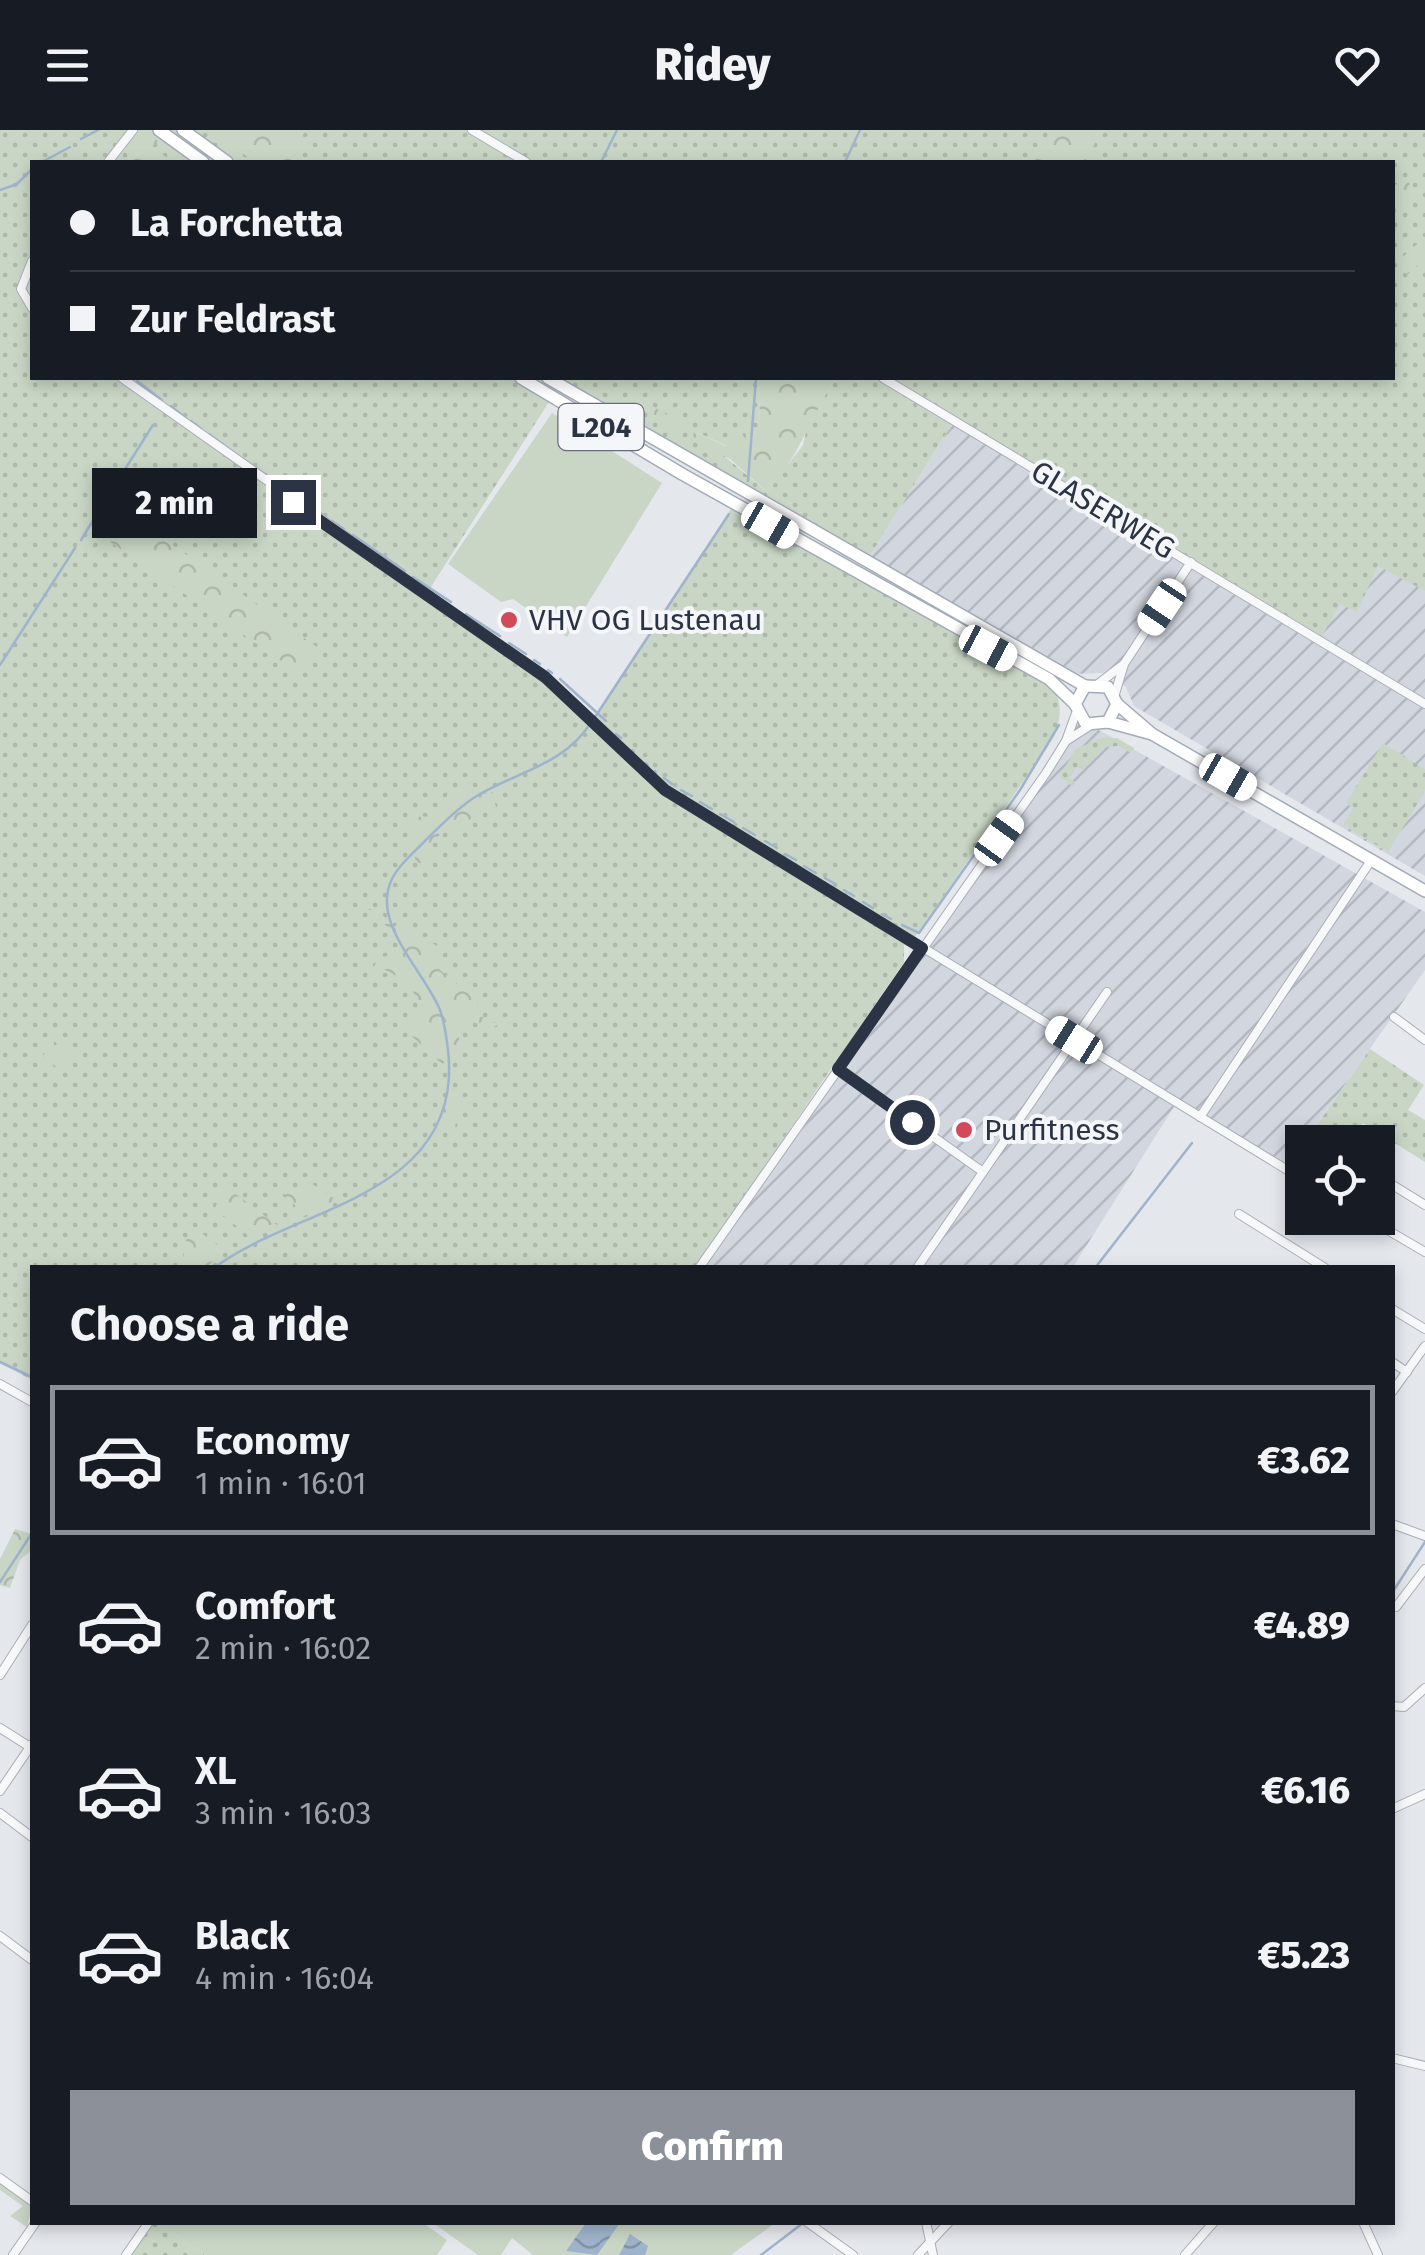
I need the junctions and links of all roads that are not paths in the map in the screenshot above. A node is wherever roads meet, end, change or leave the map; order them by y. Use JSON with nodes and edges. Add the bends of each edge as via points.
{"nodes":[{"id":1,"x":133,"y":130,"type":"edge"},
{"id":2,"x":158,"y":130,"type":"edge"},
{"id":3,"x":183,"y":130,"type":"edge"},
{"id":4,"x":472,"y":130,"type":"edge"},
{"id":5,"x":110,"y":160,"type":"edge"},
{"id":6,"x":200,"y":160,"type":"edge"},
{"id":7,"x":224,"y":160,"type":"edge"},
{"id":8,"x":523,"y":160,"type":"edge"},
{"id":9,"x":30,"y":266,"type":"edge"},
{"id":10,"x":30,"y":305,"type":"edge"},
{"id":11,"x":125,"y":380,"type":"edge"},
{"id":12,"x":524,"y":380,"type":"edge"},
{"id":13,"x":551,"y":380,"type":"edge"},
{"id":14,"x":886,"y":380,"type":"edge"},
{"id":15,"x":1191,"y":562,"type":"junction"},
{"id":16,"x":1124,"y":664,"type":"junction"},
{"id":17,"x":1098,"y":684,"type":"junction"},
{"id":18,"x":1085,"y":686,"type":"junction"},
{"id":19,"x":1116,"y":699,"type":"junction"},
{"id":20,"x":1425,"y":704,"type":"edge"},
{"id":21,"x":1076,"y":708,"type":"junction"},
{"id":22,"x":1108,"y":722,"type":"junction"},
{"id":23,"x":1091,"y":726,"type":"junction"},
{"id":24,"x":1152,"y":734,"type":"junction"},
{"id":25,"x":1066,"y":741,"type":"junction"},
{"id":26,"x":1372,"y":859,"type":"junction"},
{"id":27,"x":1425,"y":891,"type":"edge"},
{"id":28,"x":922,"y":948,"type":"junction"},
{"id":29,"x":1108,"y":992,"type":"dead end"},
{"id":30,"x":1394,"y":1017,"type":"dead end"},
{"id":31,"x":1074,"y":1040,"type":"junction"},
{"id":32,"x":1425,"y":1040,"type":"edge"},
{"id":33,"x":838,"y":1069,"type":"junction"},
{"id":34,"x":1200,"y":1116,"type":"junction"},
{"id":35,"x":1285,"y":1168,"type":"edge"},
{"id":36,"x":983,"y":1172,"type":"junction"},
{"id":37,"x":1395,"y":1186,"type":"edge"},
{"id":38,"x":1425,"y":1205,"type":"edge"},
{"id":39,"x":1239,"y":1214,"type":"dead end"},
{"id":40,"x":1395,"y":1234,"type":"edge"},
{"id":41,"x":1425,"y":1252,"type":"edge"},
{"id":42,"x":701,"y":1265,"type":"edge"},
{"id":43,"x":918,"y":1265,"type":"edge"},
{"id":44,"x":1321,"y":1265,"type":"edge"},
{"id":45,"x":1395,"y":1311,"type":"edge"},
{"id":46,"x":1425,"y":1329,"type":"edge"},
{"id":47,"x":1425,"y":1346,"type":"edge"},
{"id":48,"x":1395,"y":1364,"type":"edge"},
{"id":49,"x":1408,"y":1372,"type":"junction"},
{"id":50,"x":0,"y":1384,"type":"edge"},
{"id":51,"x":1395,"y":1388,"type":"edge"},
{"id":52,"x":30,"y":1401,"type":"edge"},
{"id":53,"x":1395,"y":1525,"type":"edge"},
{"id":54,"x":1423,"y":1534,"type":"edge"},
{"id":55,"x":1425,"y":1569,"type":"edge"},
{"id":56,"x":1396,"y":1607,"type":"dead end"},
{"id":57,"x":30,"y":1628,"type":"edge"},
{"id":58,"x":0,"y":1675,"type":"edge"},
{"id":59,"x":1425,"y":1688,"type":"edge"},
{"id":60,"x":1395,"y":1706,"type":"edge"},
{"id":61,"x":0,"y":1728,"type":"edge"},
{"id":62,"x":30,"y":1745,"type":"edge"},
{"id":63,"x":30,"y":1747,"type":"edge"},
{"id":64,"x":0,"y":1791,"type":"edge"},
{"id":65,"x":1425,"y":1794,"type":"edge"},
{"id":66,"x":1395,"y":1808,"type":"edge"},
{"id":67,"x":0,"y":1813,"type":"edge"},
{"id":68,"x":30,"y":1836,"type":"edge"},
{"id":69,"x":0,"y":1936,"type":"edge"},
{"id":70,"x":30,"y":1958,"type":"edge"},
{"id":71,"x":1395,"y":2059,"type":"edge"},
{"id":72,"x":1425,"y":2066,"type":"edge"},
{"id":73,"x":0,"y":2178,"type":"edge"},
{"id":74,"x":30,"y":2200,"type":"edge"},
{"id":75,"x":34,"y":2225,"type":"edge"},
{"id":76,"x":147,"y":2225,"type":"edge"},
{"id":77,"x":810,"y":2225,"type":"edge"},
{"id":78,"x":927,"y":2225,"type":"edge"},
{"id":79,"x":946,"y":2225,"type":"edge"},
{"id":80,"x":1211,"y":2225,"type":"edge"},
{"id":81,"x":1364,"y":2225,"type":"edge"},
{"id":82,"x":930,"y":2244,"type":"junction"},
{"id":83,"x":13,"y":2255,"type":"edge"},
{"id":84,"x":126,"y":2255,"type":"edge"},
{"id":85,"x":853,"y":2255,"type":"edge"},
{"id":86,"x":918,"y":2255,"type":"edge"},
{"id":87,"x":933,"y":2255,"type":"edge"},
{"id":88,"x":1186,"y":2255,"type":"edge"},
{"id":89,"x":1378,"y":2255,"type":"edge"}],
"edges":[{"from":1,"to":5,"type":"street"},
{"from":2,"to":6,"type":"main road"},
{"from":3,"to":7,"type":"main road"},
{"from":4,"to":8,"type":"street"},
{"from":9,"to":10,"type":"street","via":[[21,289]]},
{"from":11,"to":28,"type":"street","via":[[545,677],[665,790]]},
{"from":12,"to":21,"type":"main road","number":"L204","via":[[1049,679]]},
{"from":13,"to":18,"type":"main road","number":"L204"},
{"from":14,"to":15,"type":"street","name":"GLASERWEG"},
{"from":15,"to":16,"type":"street"},
{"from":15,"to":20,"type":"street","name":"GLASERWEG"},
{"from":16,"to":17,"type":"street"},
{"from":16,"to":19,"type":"street"},
{"from":17,"to":18,"type":"main road"},
{"from":17,"to":19,"type":"main road"},
{"from":18,"to":21,"type":"main road"},
{"from":19,"to":22,"type":"main road"},
{"from":19,"to":24,"type":"main road"},
{"from":21,"to":23,"type":"main road","number":"L204"},
{"from":21,"to":25,"type":"street"},
{"from":22,"to":23,"type":"main road"},
{"from":22,"to":24,"type":"main road"},
{"from":23,"to":25,"type":"street"},
{"from":24,"to":26,"type":"main road"},
{"from":25,"to":28,"type":"street"},
{"from":26,"to":27,"type":"main road"},
{"from":26,"to":34,"type":"street"},
{"from":28,"to":31,"type":"street"},
{"from":28,"to":33,"type":"street"},
{"from":29,"to":31,"type":"street"},
{"from":30,"to":32,"type":"street"},
{"from":31,"to":34,"type":"street"},
{"from":31,"to":36,"type":"street"},
{"from":33,"to":36,"type":"street"},
{"from":33,"to":42,"type":"street"},
{"from":34,"to":35,"type":"street"},
{"from":36,"to":43,"type":"street"},
{"from":37,"to":38,"type":"street"},
{"from":39,"to":44,"type":"street"},
{"from":40,"to":41,"type":"street"},
{"from":45,"to":46,"type":"street"},
{"from":47,"to":49,"type":"street"},
{"from":48,"to":49,"type":"street"},
{"from":49,"to":51,"type":"street"},
{"from":50,"to":52,"type":"street"},
{"from":53,"to":54,"type":"street"},
{"from":55,"to":56,"type":"street"},
{"from":57,"to":58,"type":"street"},
{"from":59,"to":60,"type":"street","via":[[1404,1708]]},
{"from":61,"to":62,"type":"street"},
{"from":63,"to":64,"type":"street"},
{"from":65,"to":66,"type":"street"},
{"from":67,"to":68,"type":"street"},
{"from":69,"to":70,"type":"street"},
{"from":71,"to":72,"type":"street"},
{"from":73,"to":74,"type":"street"},
{"from":75,"to":83,"type":"street"},
{"from":76,"to":84,"type":"street"},
{"from":77,"to":85,"type":"street"},
{"from":78,"to":82,"type":"street"},
{"from":79,"to":82,"type":"street"},
{"from":80,"to":88,"type":"street"},
{"from":81,"to":89,"type":"street"},
{"from":82,"to":86,"type":"street"},
{"from":82,"to":87,"type":"street"}]}
